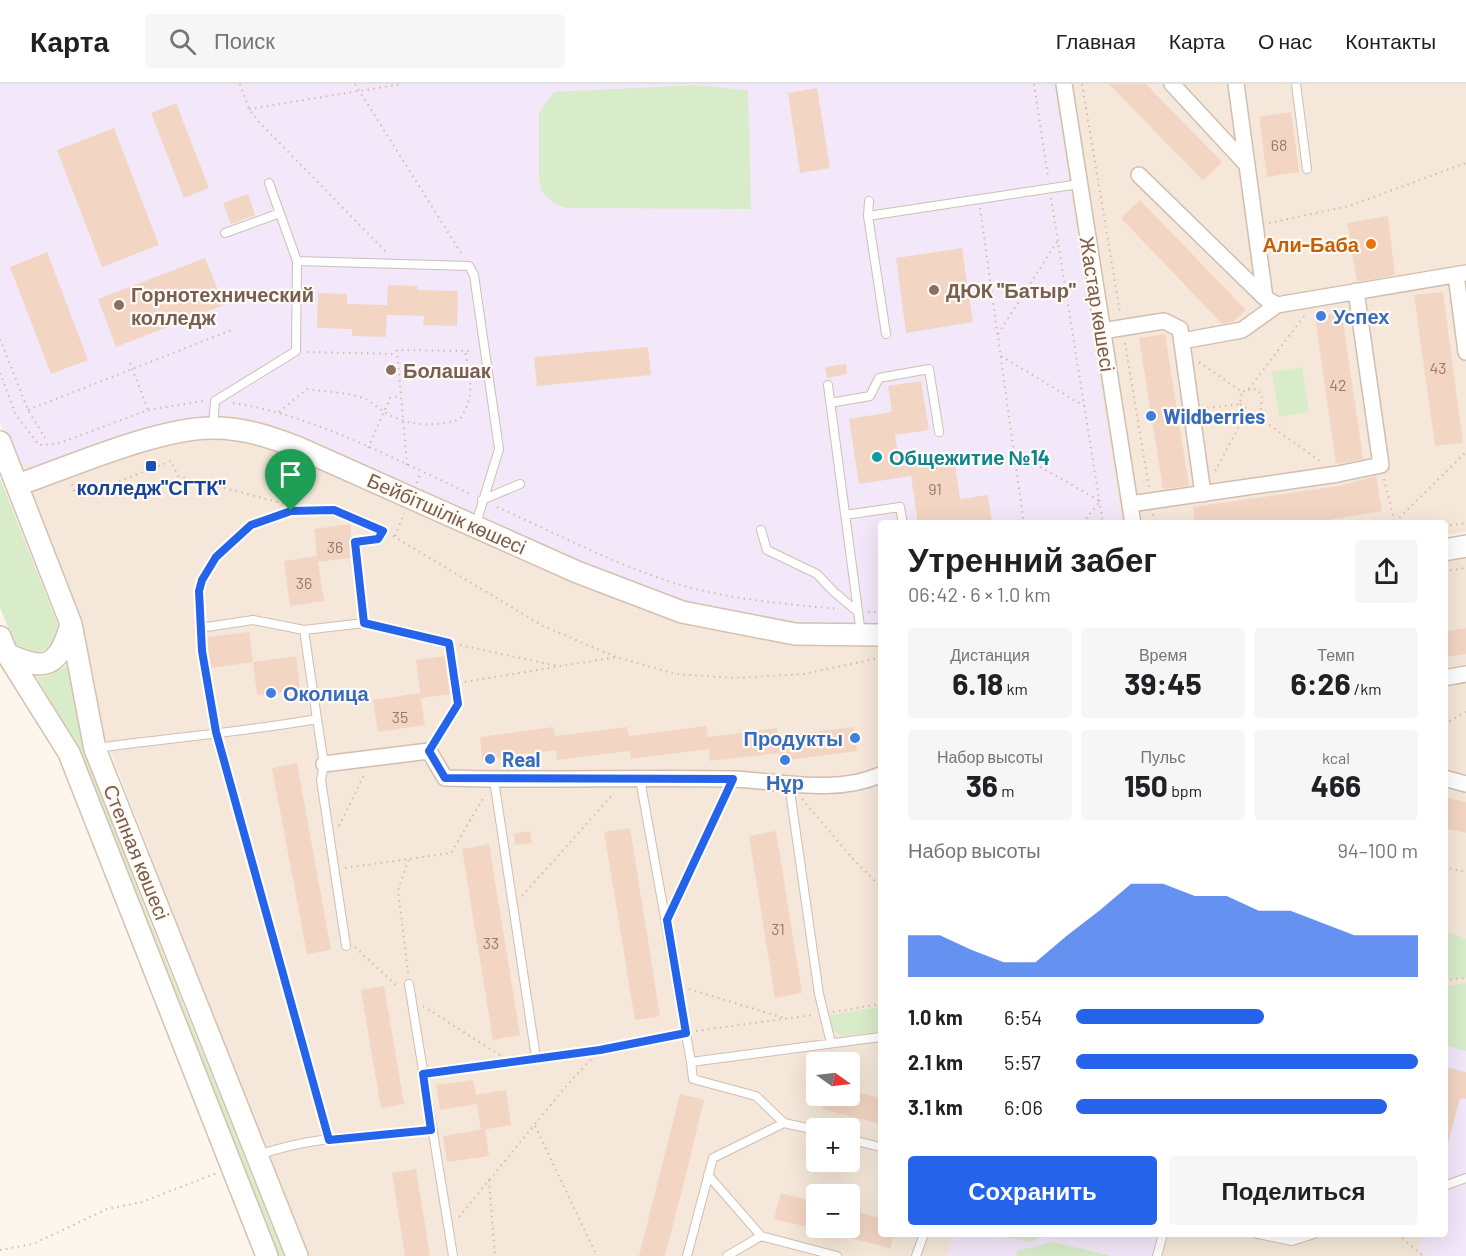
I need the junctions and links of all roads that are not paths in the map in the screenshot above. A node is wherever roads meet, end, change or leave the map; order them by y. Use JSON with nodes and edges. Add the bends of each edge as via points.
{"nodes":[{"id":1,"x":1064,"y":84,"type":"edge"},
{"id":2,"x":1172,"y":84,"type":"edge"},
{"id":3,"x":1236,"y":84,"type":"edge"},
{"id":4,"x":1296,"y":84,"type":"edge"},
{"id":5,"x":1247,"y":165,"type":"junction"},
{"id":6,"x":1307,"y":169,"type":"dead end"},
{"id":7,"x":1139,"y":175,"type":"dead end"},
{"id":8,"x":269,"y":183,"type":"dead end"},
{"id":9,"x":1079,"y":184,"type":"junction"},
{"id":10,"x":869,"y":201,"type":"dead end"},
{"id":11,"x":280,"y":213,"type":"junction"},
{"id":12,"x":868,"y":216,"type":"junction"},
{"id":13,"x":225,"y":233,"type":"dead end"},
{"id":14,"x":297,"y":261,"type":"junction"},
{"id":15,"x":1461,"y":274,"type":"edge"},
{"id":16,"x":1356,"y":291,"type":"junction"},
{"id":17,"x":1271,"y":302,"type":"junction"},
{"id":18,"x":1102,"y":331,"type":"junction"},
{"id":19,"x":886,"y":334,"type":"dead end"},
{"id":20,"x":1182,"y":346,"type":"junction"},
{"id":21,"x":1466,"y":352,"type":"edge"},
{"id":22,"x":828,"y":385,"type":"dead end"},
{"id":23,"x":830,"y":403,"type":"junction"},
{"id":24,"x":213,"y":428,"type":"junction"},
{"id":25,"x":939,"y":432,"type":"dead end"},
{"id":26,"x":0,"y":442,"type":"edge"},
{"id":27,"x":520,"y":484,"type":"dead end"},
{"id":28,"x":17,"y":485,"type":"junction"},
{"id":29,"x":1203,"y":494,"type":"junction"},
{"id":30,"x":482,"y":500,"type":"junction"},
{"id":31,"x":1130,"y":504,"type":"junction"},
{"id":32,"x":845,"y":515,"type":"junction"},
{"id":33,"x":902,"y":520,"type":"edge"},
{"id":34,"x":1132,"y":520,"type":"edge"},
{"id":35,"x":476,"y":526,"type":"junction"},
{"id":36,"x":761,"y":530,"type":"dead end"},
{"id":37,"x":383,"y":531,"type":"road end"},
{"id":38,"x":1466,"y":546,"type":"edge"},
{"id":39,"x":1448,"y":549,"type":"edge"},
{"id":40,"x":858,"y":612,"type":"junction"},
{"id":41,"x":364,"y":623,"type":"junction"},
{"id":42,"x":71,"y":624,"type":"junction"},
{"id":43,"x":200,"y":628,"type":"road end"},
{"id":44,"x":304,"y":630,"type":"junction"},
{"id":45,"x":871,"y":635,"type":"edge"},
{"id":46,"x":4,"y":645,"type":"edge"},
{"id":47,"x":1466,"y":674,"type":"edge"},
{"id":48,"x":1448,"y":677,"type":"edge"},
{"id":49,"x":317,"y":719,"type":"junction"},
{"id":50,"x":95,"y":749,"type":"junction"},
{"id":51,"x":429,"y":751,"type":"junction"},
{"id":52,"x":324,"y":764,"type":"junction"},
{"id":53,"x":878,"y":777,"type":"edge"},
{"id":54,"x":633,"y":779,"type":"junction"},
{"id":55,"x":1448,"y":779,"type":"edge"},
{"id":56,"x":494,"y":780,"type":"junction"},
{"id":57,"x":789,"y":784,"type":"junction"},
{"id":58,"x":1466,"y":784,"type":"edge"},
{"id":59,"x":346,"y":946,"type":"dead end"},
{"id":60,"x":409,"y":984,"type":"road end"},
{"id":61,"x":878,"y":1037,"type":"edge"},
{"id":62,"x":831,"y":1043,"type":"junction"},
{"id":63,"x":536,"y":1058,"type":"road end"},
{"id":64,"x":691,"y":1062,"type":"junction"},
{"id":65,"x":784,"y":1123,"type":"junction"},
{"id":66,"x":806,"y":1128,"type":"edge"},
{"id":67,"x":431,"y":1130,"type":"junction"},
{"id":68,"x":860,"y":1142,"type":"edge"},
{"id":69,"x":878,"y":1146,"type":"edge"},
{"id":70,"x":258,"y":1156,"type":"junction"},
{"id":71,"x":708,"y":1175,"type":"junction"},
{"id":72,"x":1466,"y":1178,"type":"edge"},
{"id":73,"x":1448,"y":1185,"type":"edge"},
{"id":74,"x":761,"y":1236,"type":"junction"},
{"id":75,"x":923,"y":1237,"type":"edge"},
{"id":76,"x":1162,"y":1237,"type":"edge"},
{"id":77,"x":1273,"y":1237,"type":"edge"},
{"id":78,"x":1305,"y":1237,"type":"edge"},
{"id":79,"x":267,"y":1256,"type":"edge"},
{"id":80,"x":297,"y":1256,"type":"edge"},
{"id":81,"x":453,"y":1256,"type":"edge"},
{"id":82,"x":687,"y":1256,"type":"edge"},
{"id":83,"x":727,"y":1256,"type":"edge"},
{"id":84,"x":837,"y":1256,"type":"edge"},
{"id":85,"x":916,"y":1256,"type":"edge"},
{"id":86,"x":1157,"y":1256,"type":"edge"}],
"edges":[{"from":1,"to":9,"type":"street","name":"Жастар көшесі"},
{"from":2,"to":5,"type":"street"},
{"from":3,"to":5,"type":"street"},
{"from":4,"to":6,"type":"lane"},
{"from":5,"to":17,"type":"street"},
{"from":7,"to":17,"type":"street"},
{"from":8,"to":11,"type":"lane"},
{"from":9,"to":12,"type":"lane"},
{"from":9,"to":18,"type":"street","name":"Жастар көшесі"},
{"from":10,"to":12,"type":"lane"},
{"from":11,"to":13,"type":"lane"},
{"from":11,"to":14,"type":"lane"},
{"from":12,"to":19,"type":"lane"},
{"from":14,"to":24,"type":"lane","via":[[296,351],[214,401]]},
{"from":14,"to":30,"type":"lane","via":[[469,266],[474,275],[499,449]]},
{"from":15,"to":16,"type":"street"},
{"from":15,"to":21,"type":"street"},
{"from":16,"to":17,"type":"street","via":[[1316,300]]},
{"from":16,"to":29,"type":"street","via":[[1381,465]]},
{"from":17,"to":20,"type":"street","via":[[1242,330]]},
{"from":18,"to":20,"type":"street","via":[[1164,321],[1180,329]]},
{"from":18,"to":31,"type":"street","name":"Жастар көшесі"},
{"from":20,"to":29,"type":"street"},
{"from":22,"to":23,"type":"lane"},
{"from":23,"to":25,"type":"lane","via":[[870,396],[879,378],[929,369]]},
{"from":23,"to":32,"type":"lane"},
{"from":24,"to":28,"type":"street","name":"Бейбітшілік көшесі","via":[[170,434]]},
{"from":24,"to":35,"type":"street","name":"Бейбітшілік көшесі","via":[[253,432],[280,441]]},
{"from":26,"to":28,"type":"street","name":"Степная көшесі"},
{"from":27,"to":30,"type":"lane"},
{"from":28,"to":42,"type":"street","name":"Степная көшесі"},
{"from":29,"to":31,"type":"street"},
{"from":30,"to":35,"type":"lane"},
{"from":31,"to":34,"type":"street","name":"Жастар көшесі"},
{"from":32,"to":33,"type":"lane","via":[[900,507]]},
{"from":32,"to":40,"type":"lane"},
{"from":35,"to":45,"type":"street","name":"Бейбітшілік көшесі","via":[[577,572],[682,612],[795,634]]},
{"from":36,"to":40,"type":"lane","via":[[767,550],[817,574]]},
{"from":37,"to":41,"type":"lane","via":[[378,539],[355,542]]},
{"from":38,"to":39,"type":"street"},
{"from":40,"to":45,"type":"lane"},
{"from":41,"to":44,"type":"lane"},
{"from":41,"to":51,"type":"lane","via":[[449,643],[458,704]]},
{"from":42,"to":46,"type":"street","via":[[60,655],[50,661],[34,664]]},
{"from":42,"to":50,"type":"street","name":"Степная көшесі"},
{"from":43,"to":44,"type":"lane","via":[[253,620]]},
{"from":44,"to":49,"type":"lane"},
{"from":46,"to":79,"type":"street","name":"Степная көшесі","via":[[69,753]]},
{"from":47,"to":48,"type":"street"},
{"from":49,"to":50,"type":"lane"},
{"from":49,"to":52,"type":"lane"},
{"from":50,"to":70,"type":"street","name":"Степная көшесі"},
{"from":51,"to":52,"type":"street"},
{"from":51,"to":56,"type":"street","via":[[445,778]]},
{"from":52,"to":59,"type":"lane","via":[[321,780]]},
{"from":53,"to":57,"type":"street","via":[[857,784]]},
{"from":54,"to":56,"type":"street"},
{"from":54,"to":57,"type":"street","via":[[733,779]]},
{"from":54,"to":64,"type":"lane","via":[[667,920]]},
{"from":55,"to":58,"type":"street"},
{"from":56,"to":63,"type":"lane"},
{"from":57,"to":62,"type":"lane","via":[[819,994]]},
{"from":60,"to":67,"type":"lane"},
{"from":61,"to":62,"type":"lane"},
{"from":62,"to":64,"type":"lane"},
{"from":64,"to":65,"type":"lane","via":[[693,1079],[756,1096]]},
{"from":65,"to":66,"type":"lane"},
{"from":65,"to":71,"type":"lane","via":[[713,1158]]},
{"from":67,"to":70,"type":"lane","via":[[329,1140],[279,1148]]},
{"from":67,"to":81,"type":"lane"},
{"from":68,"to":69,"type":"lane"},
{"from":70,"to":80,"type":"street","name":"Степная көшесі"},
{"from":71,"to":74,"type":"lane"},
{"from":71,"to":82,"type":"lane"},
{"from":72,"to":73,"type":"lane"},
{"from":74,"to":83,"type":"lane"},
{"from":74,"to":84,"type":"lane"},
{"from":75,"to":85,"type":"lane"},
{"from":76,"to":86,"type":"lane"},
{"from":77,"to":78,"type":"lane","via":[[1292,1241]]}]}
